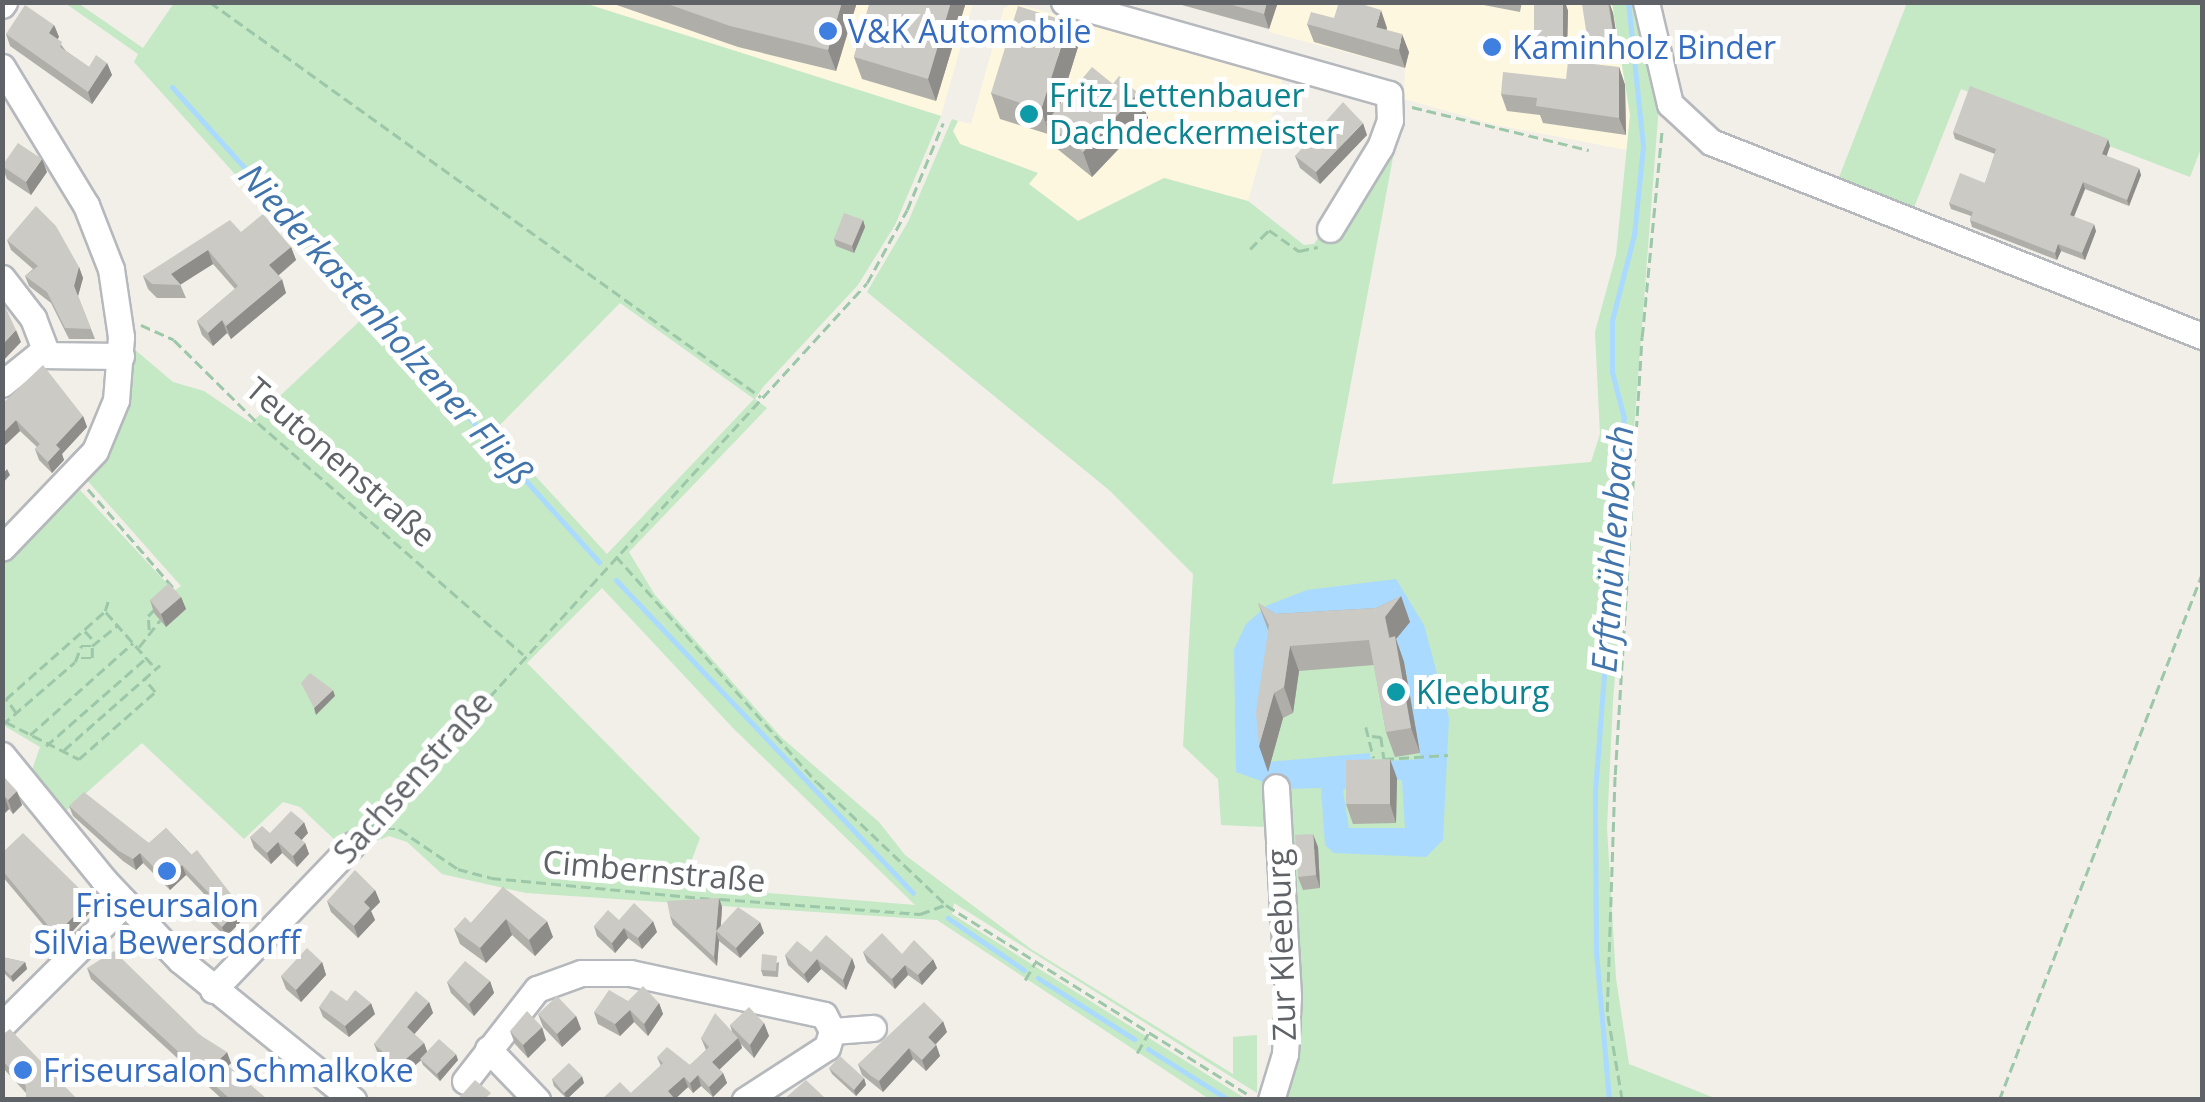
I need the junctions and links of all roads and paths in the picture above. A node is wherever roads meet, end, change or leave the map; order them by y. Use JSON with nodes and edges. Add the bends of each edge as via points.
{"nodes":[{"id":1,"x":210,"y":2,"type":"edge"},
{"id":2,"x":1064,"y":2,"type":"edge"},
{"id":3,"x":1646,"y":2,"type":"edge"},
{"id":4,"x":2,"y":67,"type":"edge"},
{"id":5,"x":1389,"y":94,"type":"junction"},
{"id":6,"x":1670,"y":104,"type":"junction"},
{"id":7,"x":943,"y":123,"type":"dead end"},
{"id":8,"x":1589,"y":150,"type":"dead end"},
{"id":9,"x":1330,"y":229,"type":"joint"},
{"id":10,"x":1250,"y":249,"type":"dead end"},
{"id":11,"x":2,"y":278,"type":"edge"},
{"id":12,"x":121,"y":326,"type":"junction"},
{"id":13,"x":2202,"y":336,"type":"edge"},
{"id":14,"x":47,"y":354,"type":"junction"},
{"id":15,"x":121,"y":356,"type":"junction"},
{"id":16,"x":2,"y":384,"type":"edge"},
{"id":17,"x":763,"y":398,"type":"junction"},
{"id":18,"x":74,"y":479,"type":"junction"},
{"id":19,"x":2,"y":548,"type":"edge"},
{"id":20,"x":616,"y":556,"type":"junction"},
{"id":21,"x":2202,"y":574,"type":"edge"},
{"id":22,"x":171,"y":594,"type":"edge"},
{"id":23,"x":109,"y":598,"type":"dead end"},
{"id":24,"x":160,"y":605,"type":"edge"},
{"id":25,"x":105,"y":611,"type":"junction"},
{"id":26,"x":160,"y":620,"type":"edge"},
{"id":27,"x":118,"y":625,"type":"junction"},
{"id":28,"x":84,"y":630,"type":"junction"},
{"id":29,"x":149,"y":630,"type":"junction"},
{"id":30,"x":133,"y":643,"type":"junction"},
{"id":31,"x":94,"y":645,"type":"junction"},
{"id":32,"x":138,"y":648,"type":"junction"},
{"id":33,"x":524,"y":655,"type":"junction"},
{"id":34,"x":79,"y":658,"type":"junction"},
{"id":35,"x":146,"y":658,"type":"junction"},
{"id":36,"x":160,"y":665,"type":"dead end"},
{"id":37,"x":156,"y":669,"type":"junction"},
{"id":38,"x":144,"y":679,"type":"junction"},
{"id":39,"x":16,"y":713,"type":"junction"},
{"id":40,"x":4,"y":724,"type":"edge"},
{"id":41,"x":1366,"y":727,"type":"dead end"},
{"id":42,"x":28,"y":737,"type":"junction"},
{"id":43,"x":1373,"y":739,"type":"junction"},
{"id":44,"x":46,"y":746,"type":"junction"},
{"id":45,"x":62,"y":752,"type":"junction"},
{"id":46,"x":2,"y":755,"type":"edge"},
{"id":47,"x":1448,"y":756,"type":"dead end"},
{"id":48,"x":1374,"y":760,"type":"edge"},
{"id":49,"x":1276,"y":788,"type":"dead end"},
{"id":50,"x":361,"y":837,"type":"junction"},
{"id":51,"x":125,"y":904,"type":"junction"},
{"id":52,"x":946,"y":904,"type":"junction"},
{"id":53,"x":1036,"y":962,"type":"junction"},
{"id":54,"x":1024,"y":980,"type":"dead end"},
{"id":55,"x":214,"y":990,"type":"junction"},
{"id":56,"x":2,"y":1025,"type":"edge"},
{"id":57,"x":873,"y":1028,"type":"dead end"},
{"id":58,"x":832,"y":1032,"type":"junction"},
{"id":59,"x":1148,"y":1033,"type":"junction"},
{"id":60,"x":488,"y":1050,"type":"junction"},
{"id":61,"x":1137,"y":1053,"type":"dead end"},
{"id":62,"x":465,"y":1080,"type":"dead end"},
{"id":63,"x":353,"y":1100,"type":"edge"},
{"id":64,"x":537,"y":1100,"type":"edge"},
{"id":65,"x":745,"y":1100,"type":"edge"},
{"id":66,"x":1256,"y":1100,"type":"edge"},
{"id":67,"x":1271,"y":1100,"type":"edge"},
{"id":68,"x":1622,"y":1100,"type":"edge"},
{"id":69,"x":1999,"y":1100,"type":"edge"}],
"edges":[{"from":1,"to":17,"type":"path"},
{"from":2,"to":5,"type":"street"},
{"from":3,"to":6,"type":"street"},
{"from":4,"to":12,"type":"street","via":[[86,205],[111,269]]},
{"from":5,"to":8,"type":"path","via":[[1443,116]]},
{"from":5,"to":9,"type":"street","via":[[1390,120],[1380,147]]},
{"from":6,"to":13,"type":"street","via":[[1694,130],[1736,156]]},
{"from":6,"to":68,"type":"path","via":[[1659,141],[1642,337],[1615,774],[1607,1012]]},
{"from":7,"to":17,"type":"path","name":"Sachsenstraße","via":[[881,265]]},
{"from":9,"to":10,"type":"path","via":[[1312,250],[1299,251],[1269,230]]},
{"from":11,"to":14,"type":"street","via":[[25,305]]},
{"from":12,"to":15,"type":"street"},
{"from":12,"to":33,"type":"path","name":"Teutonenstraße","via":[[158,330],[174,340]]},
{"from":14,"to":15,"type":"street"},
{"from":14,"to":16,"type":"street","via":[[28,360]]},
{"from":15,"to":18,"type":"street","via":[[109,424]]},
{"from":17,"to":20,"type":"path","name":"Sachsenstraße"},
{"from":18,"to":19,"type":"street"},
{"from":18,"to":22,"type":"path","via":[[174,584]]},
{"from":20,"to":33,"type":"path","name":"Sachsenstraße"},
{"from":20,"to":52,"type":"path","via":[[817,782]]},
{"from":21,"to":69,"type":"path"},
{"from":23,"to":25,"type":"path"},
{"from":24,"to":29,"type":"path","via":[[148,616]]},
{"from":25,"to":27,"type":"path"},
{"from":25,"to":28,"type":"path"},
{"from":26,"to":29,"type":"path"},
{"from":27,"to":30,"type":"path"},
{"from":27,"to":31,"type":"path"},
{"from":28,"to":31,"type":"path"},
{"from":28,"to":39,"type":"path","via":[[6,699]]},
{"from":29,"to":32,"type":"path"},
{"from":30,"to":32,"type":"path"},
{"from":30,"to":42,"type":"path"},
{"from":31,"to":34,"type":"path","via":[[81,646]]},
{"from":31,"to":34,"type":"path","via":[[92,658]]},
{"from":32,"to":35,"type":"path"},
{"from":33,"to":50,"type":"path","name":"Sachsenstraße"},
{"from":34,"to":39,"type":"path"},
{"from":35,"to":37,"type":"path"},
{"from":35,"to":44,"type":"path"},
{"from":36,"to":37,"type":"path"},
{"from":37,"to":38,"type":"path"},
{"from":38,"to":45,"type":"path"},
{"from":38,"to":45,"type":"path","via":[[155,692],[79,759]]},
{"from":39,"to":40,"type":"path"},
{"from":40,"to":42,"type":"path"},
{"from":41,"to":43,"type":"path"},
{"from":42,"to":44,"type":"path"},
{"from":43,"to":47,"type":"path","via":[[1380,737],[1388,760]]},
{"from":43,"to":48,"type":"path"},
{"from":44,"to":45,"type":"path"},
{"from":46,"to":51,"type":"street"},
{"from":49,"to":67,"type":"street","name":"Zur Kleeburg","via":[[1288,996],[1285,1054]]},
{"from":50,"to":52,"type":"path","name":"Cimbernstraße","via":[[399,829],[458,869],[491,878],[902,913]]},
{"from":50,"to":55,"type":"street","name":"Sachsenstraße"},
{"from":51,"to":55,"type":"street"},
{"from":51,"to":56,"type":"street"},
{"from":52,"to":53,"type":"path"},
{"from":53,"to":54,"type":"path"},
{"from":53,"to":59,"type":"path"},
{"from":55,"to":63,"type":"street"},
{"from":57,"to":58,"type":"street"},
{"from":58,"to":60,"type":"street","via":[[812,1008],[680,979],[603,971],[565,976],[537,989]]},
{"from":58,"to":65,"type":"street","via":[[821,1053]]},
{"from":59,"to":61,"type":"path"},
{"from":59,"to":66,"type":"path"},
{"from":60,"to":62,"type":"street"},
{"from":60,"to":64,"type":"street"}]}
